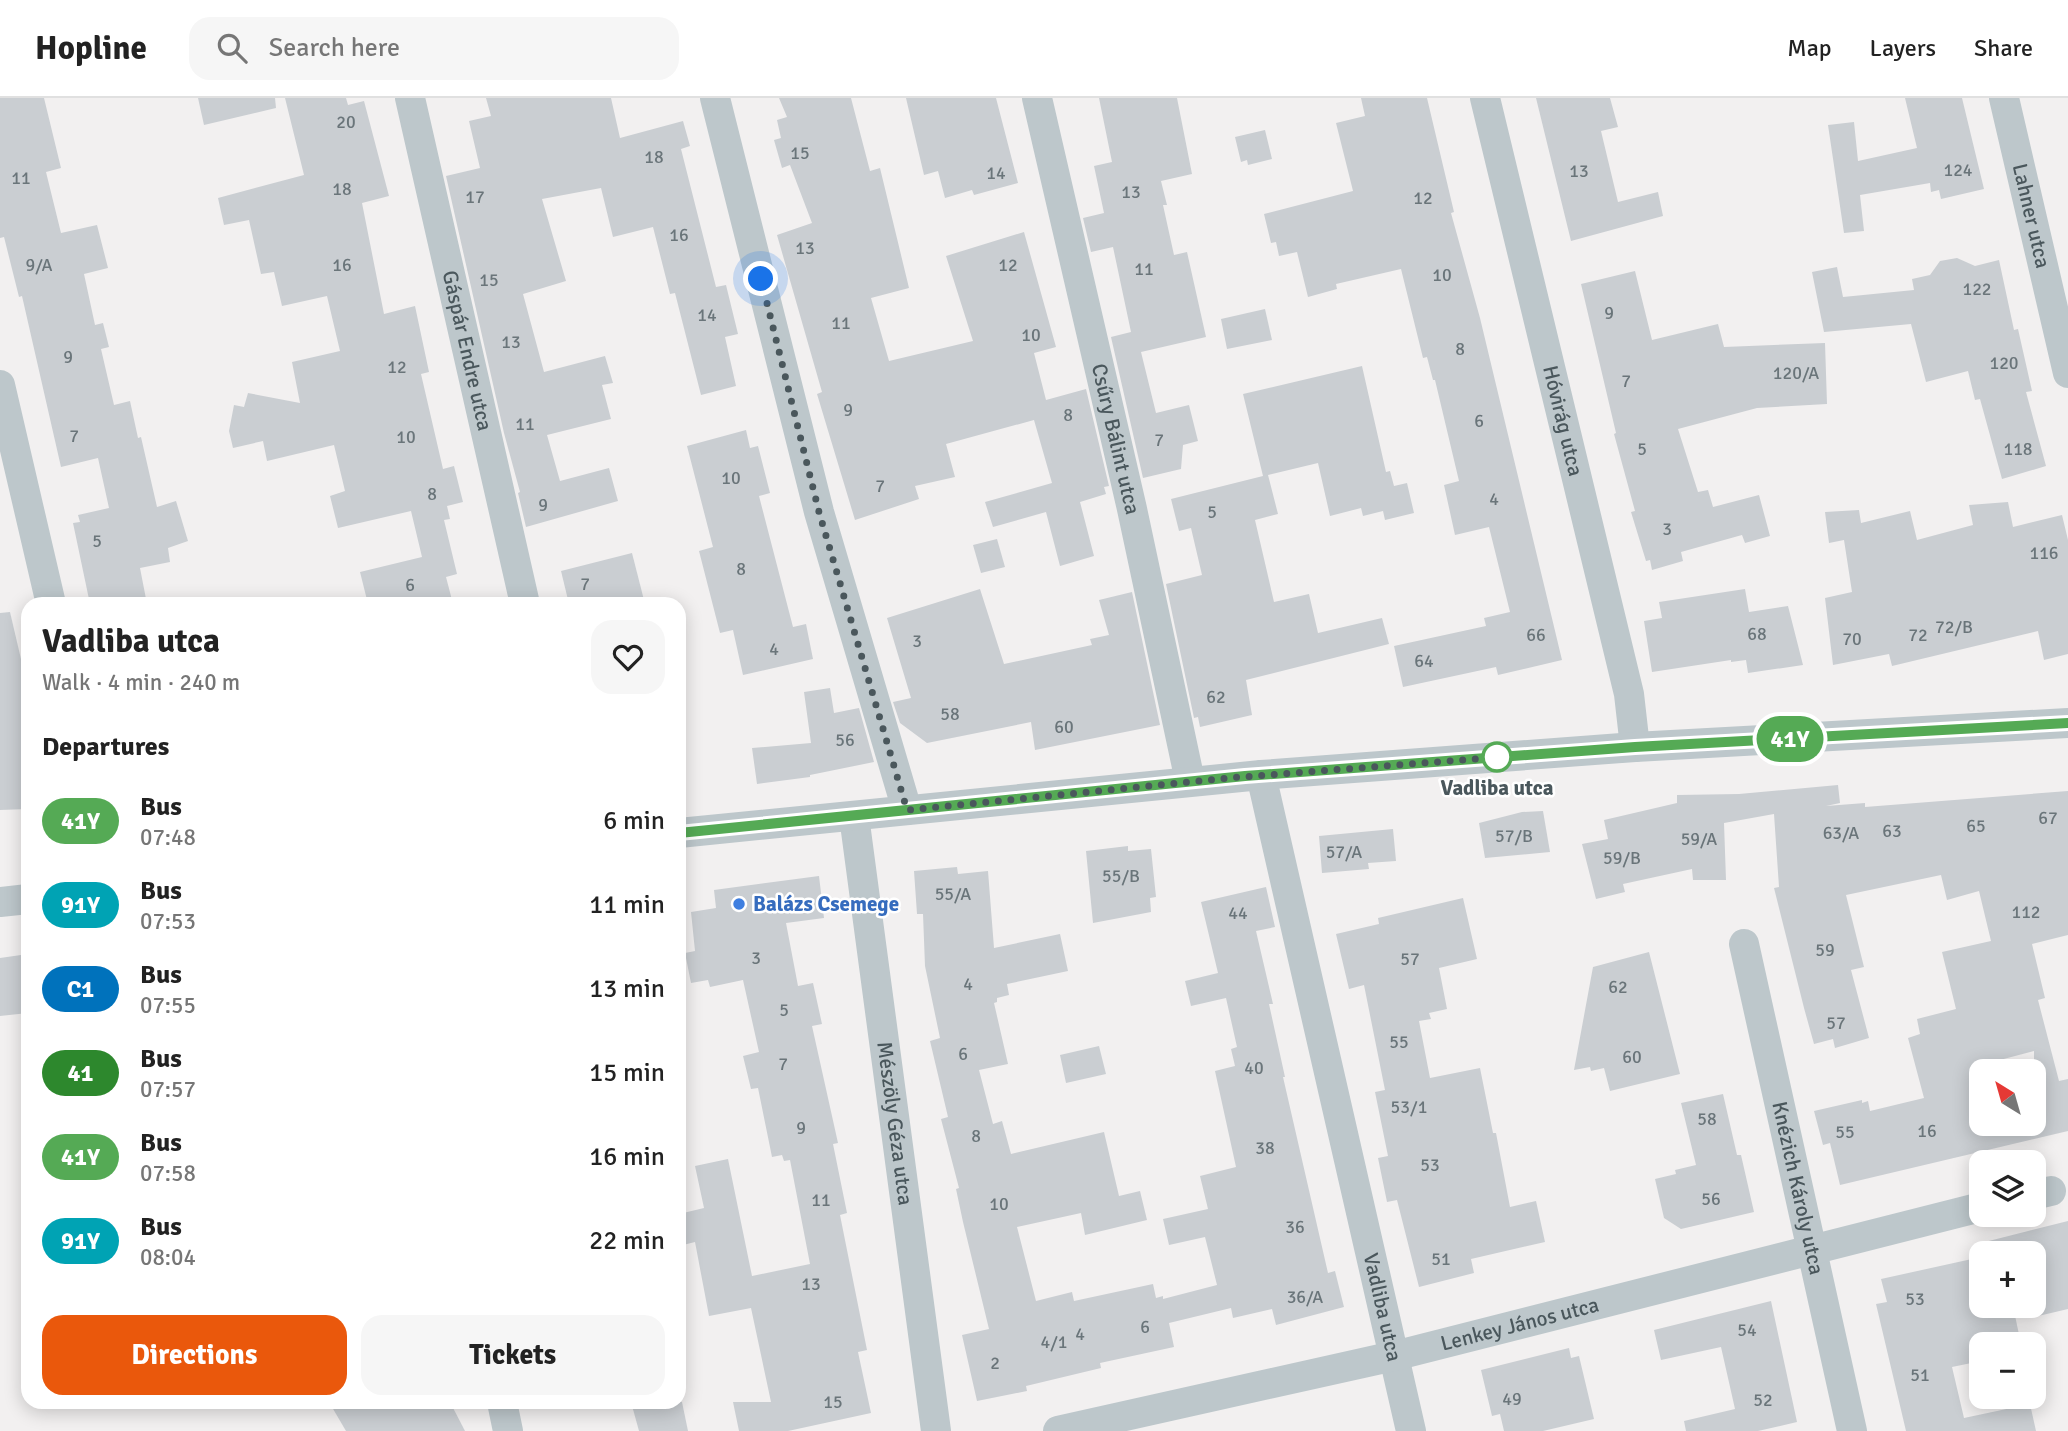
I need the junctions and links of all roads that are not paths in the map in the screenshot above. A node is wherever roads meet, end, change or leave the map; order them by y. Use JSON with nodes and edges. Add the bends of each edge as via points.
{"nodes":[{"id":1,"x":410,"y":98,"type":"edge"},
{"id":2,"x":716,"y":98,"type":"edge"},
{"id":3,"x":1037,"y":98,"type":"edge"},
{"id":4,"x":1485,"y":98,"type":"edge"},
{"id":5,"x":2004,"y":98,"type":"edge"},
{"id":6,"x":2068,"y":373,"type":"edge"},
{"id":7,"x":0,"y":385,"type":"edge"},
{"id":8,"x":49,"y":597,"type":"edge"},
{"id":9,"x":523,"y":597,"type":"edge"},
{"id":10,"x":2068,"y":723,"type":"edge"},
{"id":11,"x":1635,"y":747,"type":"junction"},
{"id":12,"x":1261,"y":775,"type":"junction"},
{"id":13,"x":1190,"y":781,"type":"junction"},
{"id":14,"x":907,"y":810,"type":"junction"},
{"id":15,"x":854,"y":816,"type":"junction"},
{"id":16,"x":686,"y":832,"type":"edge"},
{"id":17,"x":21,"y":900,"type":"edge"},
{"id":18,"x":0,"y":902,"type":"edge"},
{"id":19,"x":1744,"y":944,"type":"dead end"},
{"id":20,"x":1969,"y":1210,"type":"edge"},
{"id":21,"x":1811,"y":1251,"type":"junction"},
{"id":22,"x":1394,"y":1356,"type":"junction"},
{"id":23,"x":504,"y":1409,"type":"edge"},
{"id":24,"x":1108,"y":1426,"type":"edge"},
{"id":25,"x":509,"y":1431,"type":"edge"},
{"id":26,"x":936,"y":1431,"type":"edge"},
{"id":27,"x":1058,"y":1431,"type":"edge"},
{"id":28,"x":1411,"y":1431,"type":"edge"},
{"id":29,"x":1852,"y":1431,"type":"edge"}],
"edges":[{"from":1,"to":9,"type":"street","name":"Gáspár Endre utca"},
{"from":2,"to":14,"type":"street","via":[[819,512]]},
{"from":3,"to":13,"type":"street","name":"Csűry Bálint utca"},
{"from":4,"to":11,"type":"street","name":"Hóvirág utca","via":[[1629,694]]},
{"from":5,"to":6,"type":"street","name":"Lahner utca"},
{"from":7,"to":8,"type":"street"},
{"from":10,"to":11,"type":"street"},
{"from":11,"to":12,"type":"street"},
{"from":12,"to":13,"type":"street"},
{"from":12,"to":22,"type":"street","name":"Vadliba utca"},
{"from":13,"to":14,"type":"street"},
{"from":14,"to":15,"type":"street"},
{"from":15,"to":16,"type":"street"},
{"from":15,"to":26,"type":"street","name":"Mészöly Géza utca"},
{"from":17,"to":18,"type":"street"},
{"from":19,"to":21,"type":"street","name":"Knézich Károly utca"},
{"from":20,"to":21,"type":"street","name":"Lenkey János utca"},
{"from":21,"to":22,"type":"street","name":"Lenkey János utca"},
{"from":21,"to":29,"type":"street","name":"Knézich Károly utca"},
{"from":22,"to":24,"type":"street","name":"Lenkey János utca"},
{"from":22,"to":28,"type":"street","name":"Vadliba utca"},
{"from":23,"to":25,"type":"street"},
{"from":24,"to":27,"type":"street","name":"Lenkey János utca"}]}
